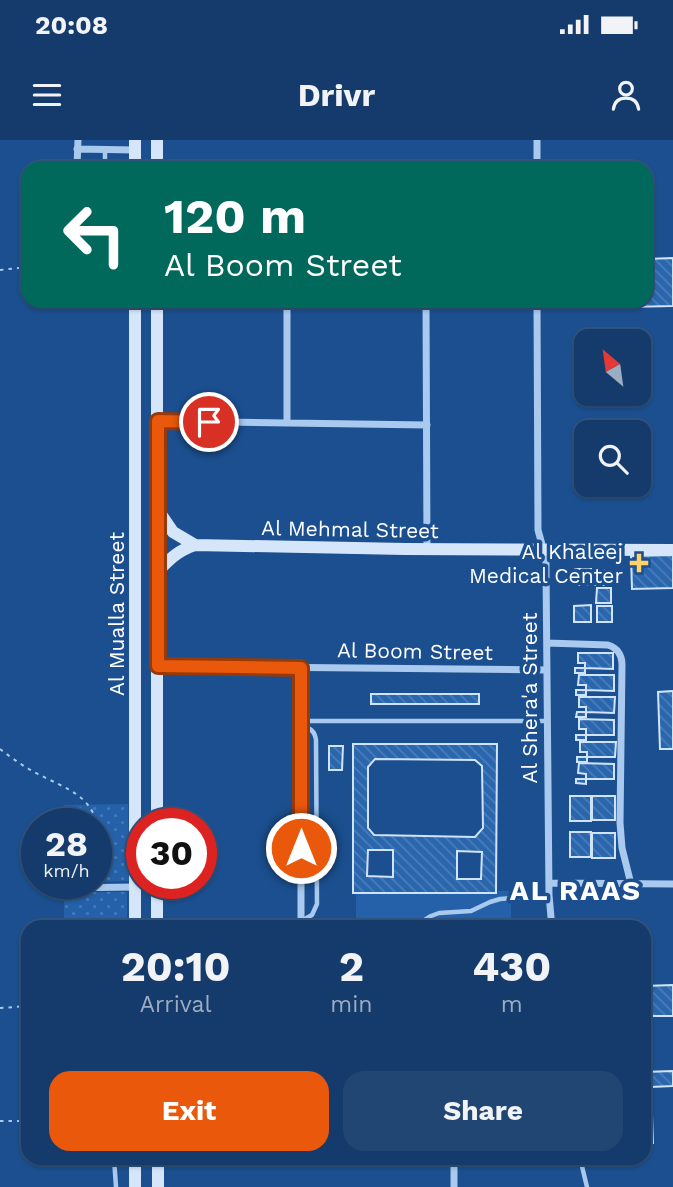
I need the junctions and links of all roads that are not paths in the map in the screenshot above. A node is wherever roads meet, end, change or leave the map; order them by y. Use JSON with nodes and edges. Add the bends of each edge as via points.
{"nodes":[{"id":1,"x":78,"y":140,"type":"edge"},
{"id":2,"x":158,"y":140,"type":"edge"},
{"id":3,"x":537,"y":140,"type":"edge"},
{"id":4,"x":135,"y":145,"type":"edge"},
{"id":5,"x":77,"y":149,"type":"junction"},
{"id":6,"x":106,"y":149,"type":"junction"},
{"id":7,"x":77,"y":161,"type":"edge"},
{"id":8,"x":105,"y":161,"type":"edge"},
{"id":9,"x":157,"y":161,"type":"edge"},
{"id":10,"x":537,"y":161,"type":"edge"},
{"id":11,"x":135,"y":308,"type":"edge"},
{"id":12,"x":157,"y":308,"type":"edge"},
{"id":13,"x":287,"y":308,"type":"edge"},
{"id":14,"x":426,"y":308,"type":"edge"},
{"id":15,"x":537,"y":308,"type":"edge"},
{"id":16,"x":158,"y":421,"type":"junction"},
{"id":17,"x":287,"y":423,"type":"junction"},
{"id":18,"x":427,"y":425,"type":"junction"},
{"id":19,"x":158,"y":510,"type":"junction"},
{"id":20,"x":195,"y":545,"type":"junction"},
{"id":21,"x":543,"y":549,"type":"junction"},
{"id":22,"x":427,"y":550,"type":"junction"},
{"id":23,"x":673,"y":550,"type":"edge"},
{"id":24,"x":158,"y":571,"type":"junction"},
{"id":25,"x":547,"y":643,"type":"junction"},
{"id":26,"x":158,"y":666,"type":"junction"},
{"id":27,"x":301,"y":668,"type":"junction"},
{"id":28,"x":547,"y":670,"type":"junction"},
{"id":29,"x":547,"y":721,"type":"junction"},
{"id":30,"x":301,"y":724,"type":"junction"},
{"id":31,"x":136,"y":808,"type":"edge"},
{"id":32,"x":158,"y":808,"type":"edge"},
{"id":33,"x":301,"y":824,"type":"junction"},
{"id":34,"x":316,"y":824,"type":"junction"},
{"id":35,"x":549,"y":883,"type":"junction"},
{"id":36,"x":631,"y":884,"type":"junction"},
{"id":37,"x":673,"y":884,"type":"edge"},
{"id":38,"x":549,"y":895,"type":"junction"},
{"id":39,"x":136,"y":899,"type":"edge"},
{"id":40,"x":157,"y":899,"type":"edge"},
{"id":41,"x":135,"y":920,"type":"edge"},
{"id":42,"x":157,"y":920,"type":"edge"},
{"id":43,"x":301,"y":920,"type":"edge"},
{"id":44,"x":306,"y":920,"type":"edge"},
{"id":45,"x":425,"y":920,"type":"edge"},
{"id":46,"x":551,"y":920,"type":"edge"},
{"id":47,"x":114,"y":1165,"type":"edge"},
{"id":48,"x":135,"y":1165,"type":"edge"},
{"id":49,"x":158,"y":1165,"type":"edge"},
{"id":50,"x":454,"y":1165,"type":"edge"},
{"id":51,"x":582,"y":1165,"type":"edge"},
{"id":52,"x":116,"y":1187,"type":"edge"},
{"id":53,"x":135,"y":1187,"type":"edge"},
{"id":54,"x":158,"y":1187,"type":"edge"},
{"id":55,"x":453,"y":1187,"type":"edge"},
{"id":56,"x":587,"y":1187,"type":"edge"}],
"edges":[{"from":1,"to":5,"type":"street"},
{"from":2,"to":9,"type":"street"},
{"from":3,"to":10,"type":"street"},
{"from":4,"to":6,"type":"street"},
{"from":5,"to":6,"type":"street"},
{"from":5,"to":7,"type":"street"},
{"from":6,"to":8,"type":"lane"},
{"from":11,"to":31,"type":"street","name":"Al Mualla Street"},
{"from":12,"to":16,"type":"street","name":"Al Mualla Street"},
{"from":13,"to":17,"type":"street"},
{"from":14,"to":18,"type":"street"},
{"from":15,"to":21,"type":"street","name":"Al Shera'a Street","via":[[538,530]]},
{"from":16,"to":17,"type":"street"},
{"from":16,"to":19,"type":"street","name":"Al Mualla Street"},
{"from":17,"to":18,"type":"street"},
{"from":18,"to":22,"type":"street"},
{"from":19,"to":20,"type":"street","via":[[173,532]]},
{"from":19,"to":24,"type":"street","name":"Al Mualla Street"},
{"from":20,"to":22,"type":"street","name":"Al Mehmal Street"},
{"from":20,"to":24,"type":"street","via":[[173,556]]},
{"from":21,"to":22,"type":"street","name":"Al Mehmal Street"},
{"from":21,"to":23,"type":"street","name":"Al Mehmal Street"},
{"from":21,"to":25,"type":"street","name":"Al Shera'a Street"},
{"from":24,"to":26,"type":"street","name":"Al Mualla Street"},
{"from":25,"to":28,"type":"street","name":"Al Shera'a Street"},
{"from":25,"to":36,"type":"street","via":[[608,645],[621,656],[620,823]]},
{"from":26,"to":27,"type":"street","name":"Al Boom Street"},
{"from":26,"to":32,"type":"street","name":"Al Mualla Street"},
{"from":27,"to":28,"type":"street","name":"Al Boom Street"},
{"from":27,"to":30,"type":"street"},
{"from":28,"to":29,"type":"street","name":"Al Shera'a Street"},
{"from":29,"to":30,"type":"lane"},
{"from":29,"to":35,"type":"street","name":"Al Shera'a Street"},
{"from":30,"to":33,"type":"street"},
{"from":30,"to":34,"type":"lane","via":[[316,740]]},
{"from":33,"to":34,"type":"lane"},
{"from":33,"to":43,"type":"street"},
{"from":34,"to":44,"type":"lane","via":[[316,908]]},
{"from":35,"to":36,"type":"street"},
{"from":35,"to":38,"type":"street","name":"Al Shera'a Street"},
{"from":36,"to":37,"type":"street"},
{"from":38,"to":45,"type":"lane","via":[[495,900],[471,911],[439,913]]},
{"from":38,"to":46,"type":"street","name":"Al Shera'a Street"},
{"from":39,"to":41,"type":"street","name":"Al Mualla Street"},
{"from":40,"to":42,"type":"street"},
{"from":47,"to":52,"type":"lane"},
{"from":48,"to":53,"type":"street"},
{"from":49,"to":54,"type":"street"},
{"from":50,"to":55,"type":"street"},
{"from":51,"to":56,"type":"lane"}]}
